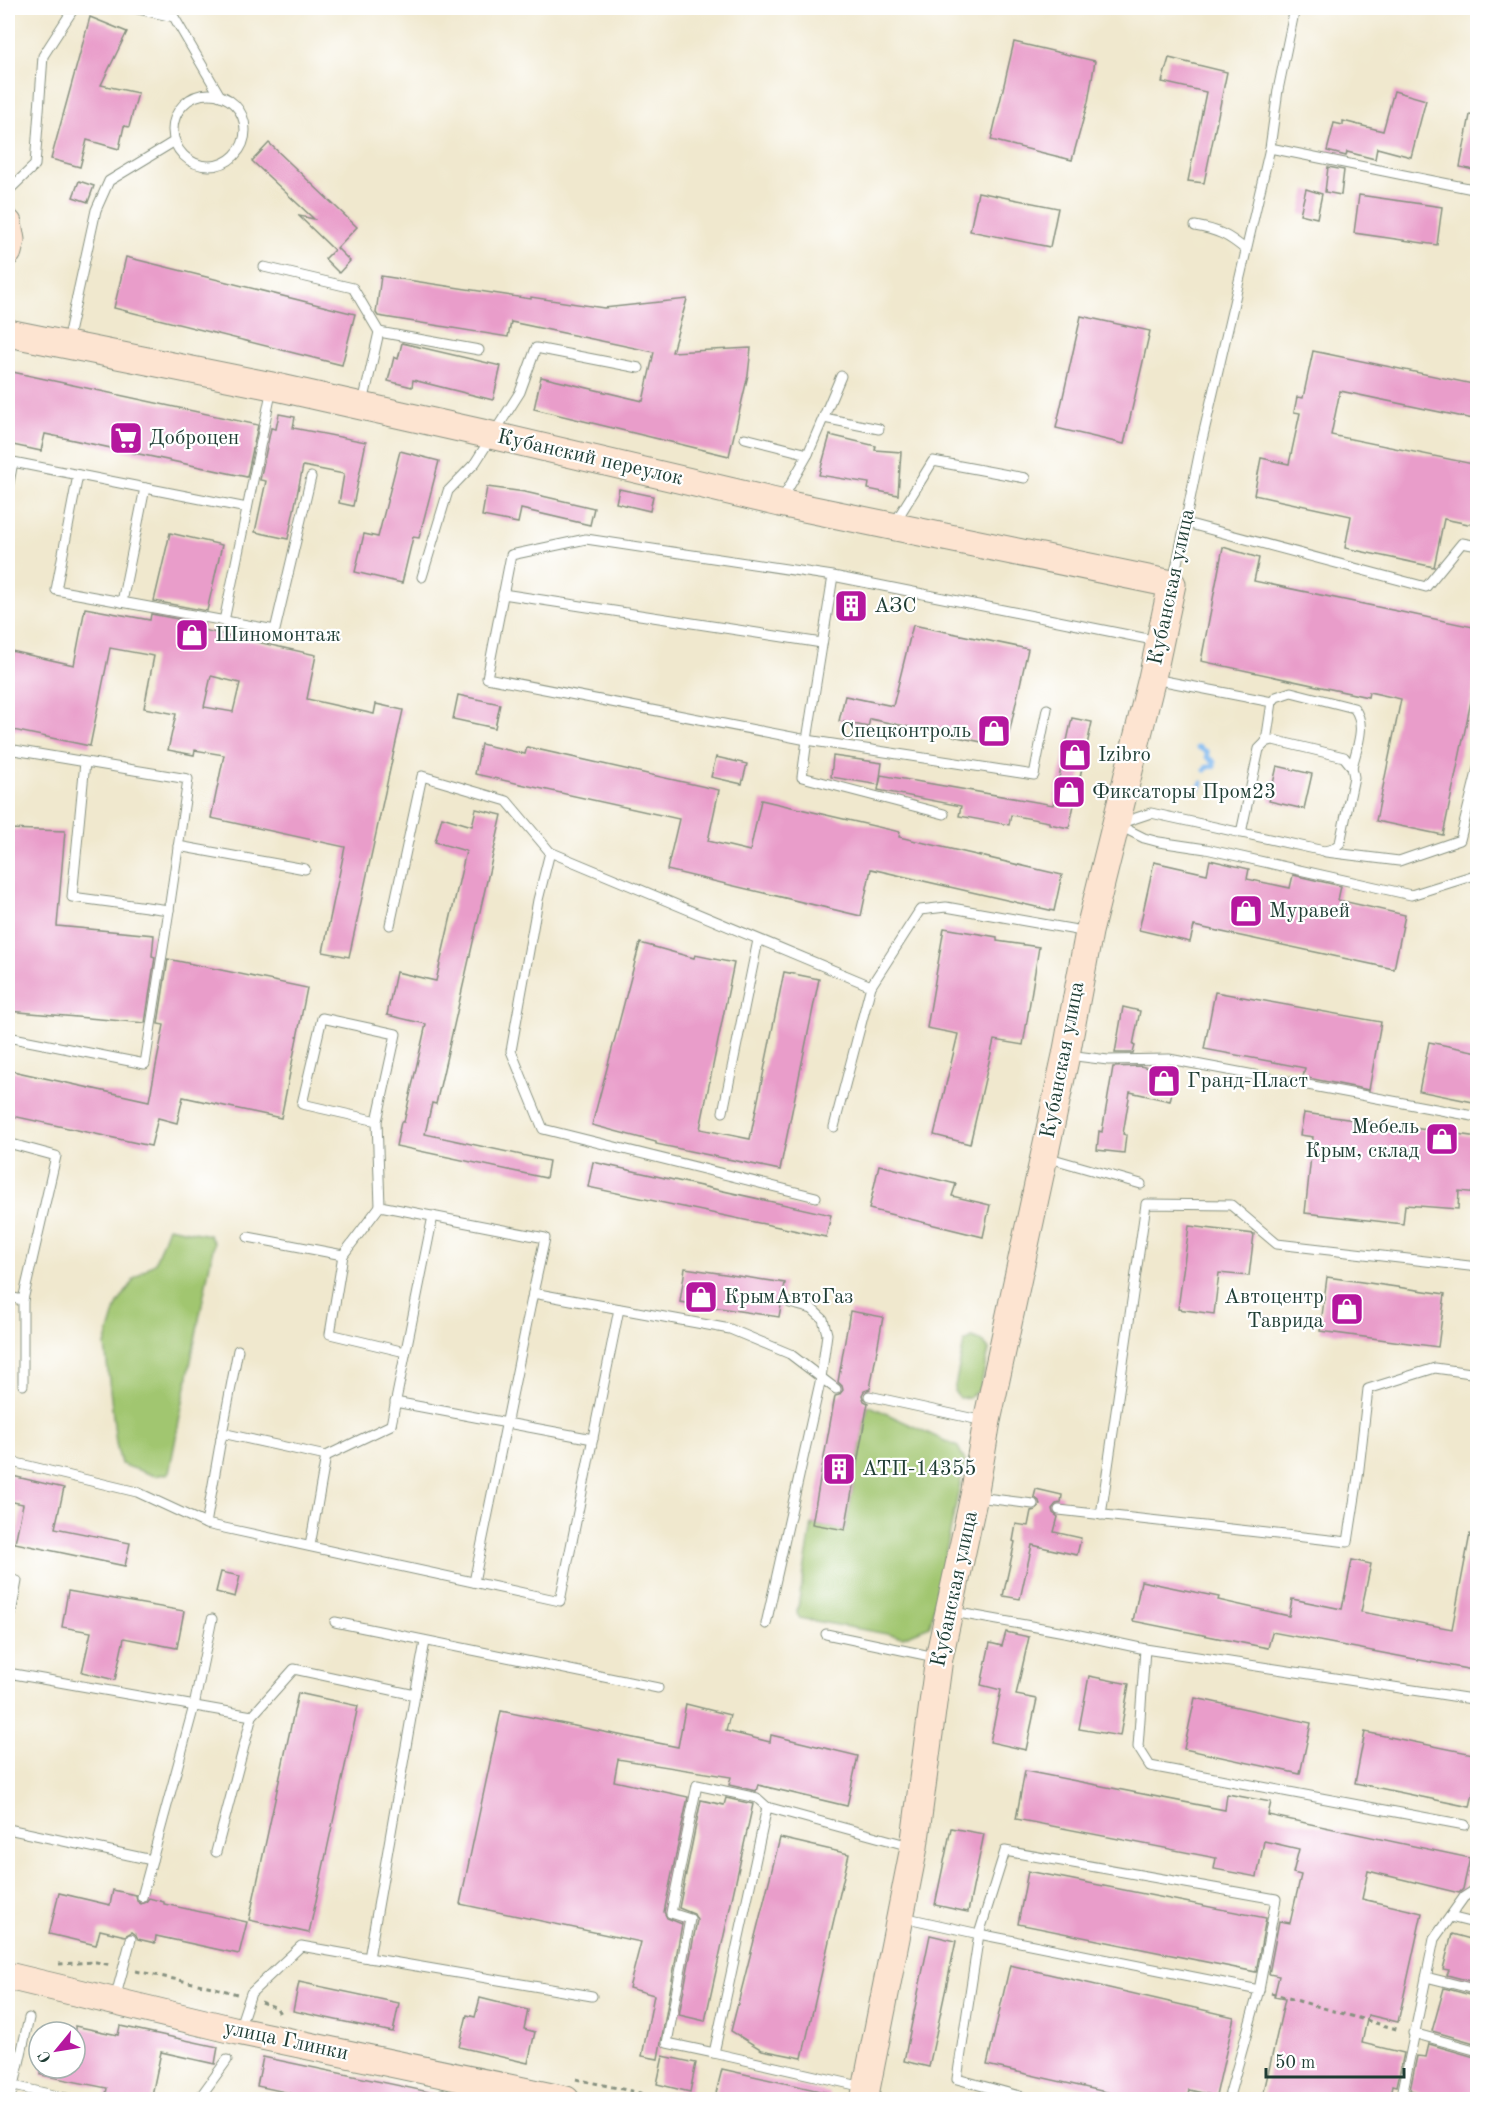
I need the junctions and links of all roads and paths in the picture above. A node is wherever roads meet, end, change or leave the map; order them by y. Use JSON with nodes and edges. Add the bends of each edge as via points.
{"nodes":[{"id":1,"x":74,"y":8,"type":"edge"},
{"id":2,"x":133,"y":8,"type":"edge"},
{"id":3,"x":1295,"y":8,"type":"edge"},
{"id":4,"x":220,"y":96,"type":"junction"},
{"id":5,"x":175,"y":141,"type":"junction"},
{"id":6,"x":1270,"y":148,"type":"junction"},
{"id":7,"x":1478,"y":190,"type":"edge"},
{"id":8,"x":8,"y":191,"type":"edge"},
{"id":9,"x":1195,"y":226,"type":"dead end"},
{"id":10,"x":1246,"y":250,"type":"junction"},
{"id":11,"x":264,"y":267,"type":"dead end"},
{"id":12,"x":379,"y":332,"type":"junction"},
{"id":13,"x":8,"y":333,"type":"edge"},
{"id":14,"x":66,"y":345,"type":"junction"},
{"id":15,"x":479,"y":350,"type":"dead end"},
{"id":16,"x":639,"y":368,"type":"dead end"},
{"id":17,"x":841,"y":376,"type":"dead end"},
{"id":18,"x":272,"y":386,"type":"junction"},
{"id":19,"x":362,"y":406,"type":"junction"},
{"id":20,"x":824,"y":418,"type":"junction"},
{"id":21,"x":879,"y":429,"type":"dead end"},
{"id":22,"x":492,"y":435,"type":"junction"},
{"id":23,"x":745,"y":438,"type":"dead end"},
{"id":24,"x":808,"y":454,"type":"junction"},
{"id":25,"x":10,"y":461,"type":"edge"},
{"id":26,"x":78,"y":475,"type":"junction"},
{"id":27,"x":312,"y":477,"type":"dead end"},
{"id":28,"x":1025,"y":478,"type":"dead end"},
{"id":29,"x":8,"y":488,"type":"edge"},
{"id":30,"x":145,"y":488,"type":"junction"},
{"id":31,"x":780,"y":503,"type":"junction"},
{"id":32,"x":247,"y":508,"type":"junction"},
{"id":33,"x":1186,"y":523,"type":"junction"},
{"id":34,"x":892,"y":526,"type":"junction"},
{"id":35,"x":1478,"y":546,"type":"edge"},
{"id":36,"x":833,"y":576,"type":"junction"},
{"id":37,"x":422,"y":577,"type":"dead end"},
{"id":38,"x":1172,"y":584,"type":"junction"},
{"id":39,"x":503,"y":594,"type":"junction"},
{"id":40,"x":122,"y":602,"type":"junction"},
{"id":41,"x":224,"y":621,"type":"junction"},
{"id":42,"x":1159,"y":641,"type":"junction"},
{"id":43,"x":822,"y":643,"type":"junction"},
{"id":44,"x":1152,"y":678,"type":"junction"},
{"id":45,"x":1272,"y":702,"type":"junction"},
{"id":46,"x":1047,"y":710,"type":"dead end"},
{"id":47,"x":807,"y":740,"type":"junction"},
{"id":48,"x":1266,"y":742,"type":"junction"},
{"id":49,"x":8,"y":749,"type":"edge"},
{"id":50,"x":85,"y":762,"type":"junction"},
{"id":51,"x":1352,"y":766,"type":"junction"},
{"id":52,"x":1478,"y":768,"type":"edge"},
{"id":53,"x":944,"y":814,"type":"dead end"},
{"id":54,"x":1116,"y":824,"type":"junction"},
{"id":55,"x":1241,"y":833,"type":"junction"},
{"id":56,"x":178,"y":846,"type":"junction"},
{"id":57,"x":1324,"y":851,"type":"junction"},
{"id":58,"x":550,"y":852,"type":"junction"},
{"id":59,"x":305,"y":869,"type":"dead end"},
{"id":60,"x":1478,"y":874,"type":"edge"},
{"id":61,"x":169,"y":910,"type":"junction"},
{"id":62,"x":390,"y":925,"type":"dead end"},
{"id":63,"x":1089,"y":932,"type":"junction"},
{"id":64,"x":758,"y":940,"type":"junction"},
{"id":65,"x":871,"y":986,"type":"junction"},
{"id":66,"x":8,"y":1037,"type":"edge"},
{"id":67,"x":1066,"y":1055,"type":"junction"},
{"id":68,"x":723,"y":1112,"type":"dead end"},
{"id":69,"x":1478,"y":1117,"type":"edge"},
{"id":70,"x":377,"y":1121,"type":"junction"},
{"id":71,"x":834,"y":1127,"type":"dead end"},
{"id":72,"x":8,"y":1143,"type":"edge"},
{"id":73,"x":1044,"y":1157,"type":"junction"},
{"id":74,"x":1141,"y":1184,"type":"dead end"},
{"id":75,"x":816,"y":1197,"type":"dead end"},
{"id":76,"x":380,"y":1206,"type":"junction"},
{"id":77,"x":433,"y":1216,"type":"junction"},
{"id":78,"x":248,"y":1237,"type":"dead end"},
{"id":79,"x":343,"y":1255,"type":"junction"},
{"id":80,"x":1478,"y":1267,"type":"edge"},
{"id":81,"x":533,"y":1293,"type":"junction"},
{"id":82,"x":8,"y":1297,"type":"edge"},
{"id":83,"x":23,"y":1300,"type":"junction"},
{"id":84,"x":790,"y":1303,"type":"dead end"},
{"id":85,"x":619,"y":1309,"type":"junction"},
{"id":86,"x":238,"y":1350,"type":"dead end"},
{"id":87,"x":405,"y":1352,"type":"junction"},
{"id":88,"x":1478,"y":1374,"type":"edge"},
{"id":89,"x":821,"y":1378,"type":"junction"},
{"id":90,"x":23,"y":1385,"type":"dead end"},
{"id":91,"x":836,"y":1389,"type":"dead end"},
{"id":92,"x":869,"y":1396,"type":"dead end"},
{"id":93,"x":395,"y":1402,"type":"junction"},
{"id":94,"x":987,"y":1421,"type":"junction"},
{"id":95,"x":221,"y":1439,"type":"junction"},
{"id":96,"x":593,"y":1439,"type":"junction"},
{"id":97,"x":326,"y":1456,"type":"junction"},
{"id":98,"x":8,"y":1461,"type":"edge"},
{"id":99,"x":974,"y":1496,"type":"junction"},
{"id":100,"x":1033,"y":1504,"type":"dead end"},
{"id":101,"x":1059,"y":1509,"type":"dead end"},
{"id":102,"x":1101,"y":1515,"type":"junction"},
{"id":103,"x":206,"y":1524,"type":"junction"},
{"id":104,"x":310,"y":1546,"type":"junction"},
{"id":105,"x":8,"y":1579,"type":"edge"},
{"id":106,"x":474,"y":1582,"type":"junction"},
{"id":107,"x":950,"y":1612,"type":"junction"},
{"id":108,"x":212,"y":1619,"type":"dead end"},
{"id":109,"x":335,"y":1622,"type":"dead end"},
{"id":110,"x":766,"y":1624,"type":"dead end"},
{"id":111,"x":8,"y":1630,"type":"edge"},
{"id":112,"x":826,"y":1634,"type":"dead end"},
{"id":113,"x":425,"y":1642,"type":"junction"},
{"id":114,"x":1145,"y":1650,"type":"junction"},
{"id":115,"x":939,"y":1658,"type":"junction"},
{"id":116,"x":8,"y":1673,"type":"edge"},
{"id":117,"x":658,"y":1688,"type":"dead end"},
{"id":118,"x":415,"y":1695,"type":"junction"},
{"id":119,"x":1472,"y":1699,"type":"dead end"},
{"id":120,"x":194,"y":1706,"type":"junction"},
{"id":121,"x":252,"y":1716,"type":"junction"},
{"id":122,"x":767,"y":1807,"type":"junction"},
{"id":123,"x":1465,"y":1825,"type":"dead end"},
{"id":124,"x":8,"y":1829,"type":"edge"},
{"id":125,"x":914,"y":1847,"type":"junction"},
{"id":126,"x":216,"y":1852,"type":"dead end"},
{"id":127,"x":152,"y":1860,"type":"junction"},
{"id":128,"x":1478,"y":1888,"type":"edge"},
{"id":129,"x":142,"y":1897,"type":"dead end"},
{"id":130,"x":900,"y":1916,"type":"junction"},
{"id":131,"x":1450,"y":1917,"type":"junction"},
{"id":132,"x":1478,"y":1924,"type":"edge"},
{"id":133,"x":979,"y":1934,"type":"junction"},
{"id":134,"x":131,"y":1940,"type":"dead end"},
{"id":135,"x":369,"y":1958,"type":"junction"},
{"id":136,"x":51,"y":1964,"type":"dead end"},
{"id":137,"x":119,"y":1967,"type":"dead end"},
{"id":138,"x":131,"y":1970,"type":"dead end"},
{"id":139,"x":8,"y":1976,"type":"edge"},
{"id":140,"x":1426,"y":1977,"type":"junction"},
{"id":141,"x":1259,"y":1990,"type":"junction"},
{"id":142,"x":1478,"y":1990,"type":"edge"},
{"id":143,"x":592,"y":1996,"type":"dead end"},
{"id":144,"x":249,"y":1998,"type":"junction"},
{"id":145,"x":114,"y":2001,"type":"junction"},
{"id":146,"x":29,"y":2018,"type":"dead end"},
{"id":147,"x":284,"y":2020,"type":"dead end"},
{"id":148,"x":238,"y":2031,"type":"junction"},
{"id":149,"x":1413,"y":2033,"type":"junction"},
{"id":150,"x":1478,"y":2051,"type":"edge"},
{"id":151,"x":714,"y":2053,"type":"junction"},
{"id":152,"x":227,"y":2060,"type":"dead end"},
{"id":153,"x":14,"y":2086,"type":"junction"},
{"id":154,"x":569,"y":2089,"type":"edge"},
{"id":155,"x":865,"y":2094,"type":"edge"},
{"id":156,"x":9,"y":2100,"type":"edge"},
{"id":157,"x":75,"y":2100,"type":"edge"},
{"id":158,"x":198,"y":2100,"type":"edge"},
{"id":159,"x":672,"y":2100,"type":"edge"},
{"id":160,"x":1034,"y":2100,"type":"edge"},
{"id":161,"x":1228,"y":2100,"type":"edge"},
{"id":162,"x":1401,"y":2100,"type":"edge"}],
"edges":[{"from":1,"to":8,"type":"lane","via":[[42,56],[35,165]]},
{"from":2,"to":4,"type":"lane","via":[[174,17]]},
{"from":3,"to":6,"type":"lane","name":"Кубанская улица"},
{"from":4,"to":5,"type":"lane","via":[[198,95],[188,100],[175,119]]},
{"from":4,"to":5,"type":"lane","via":[[231,102],[244,122],[244,135],[233,156],[211,166],[198,164],[188,159]]},
{"from":5,"to":14,"type":"lane","via":[[109,181],[96,210]]},
{"from":6,"to":7,"type":"lane"},
{"from":6,"to":10,"type":"lane","name":"Кубанская улица"},
{"from":9,"to":10,"type":"lane","via":[[1230,236]]},
{"from":10,"to":33,"type":"lane","name":"Кубанская улица"},
{"from":11,"to":12,"type":"lane","via":[[353,288]]},
{"from":12,"to":15,"type":"lane"},
{"from":12,"to":19,"type":"lane"},
{"from":13,"to":14,"type":"main road","name":"Кубанский переулок"},
{"from":14,"to":18,"type":"main road","name":"Кубанский переулок"},
{"from":16,"to":22,"type":"lane","via":[[536,348],[519,392]]},
{"from":17,"to":20,"type":"lane"},
{"from":18,"to":19,"type":"main road","name":"Кубанский переулок"},
{"from":18,"to":32,"type":"lane"},
{"from":19,"to":22,"type":"main road","name":"Кубанский переулок"},
{"from":20,"to":21,"type":"lane"},
{"from":20,"to":24,"type":"lane"},
{"from":22,"to":31,"type":"main road","name":"Кубанский переулок"},
{"from":22,"to":37,"type":"lane","via":[[475,463],[448,491]]},
{"from":23,"to":24,"type":"lane"},
{"from":24,"to":31,"type":"lane"},
{"from":25,"to":26,"type":"lane"},
{"from":25,"to":29,"type":"lane"},
{"from":26,"to":30,"type":"lane"},
{"from":26,"to":40,"type":"lane","via":[[56,590]]},
{"from":27,"to":41,"type":"lane","via":[[275,630]]},
{"from":28,"to":34,"type":"lane","via":[[933,461]]},
{"from":30,"to":32,"type":"lane"},
{"from":30,"to":40,"type":"lane"},
{"from":31,"to":34,"type":"main road","name":"Кубанский переулок"},
{"from":32,"to":41,"type":"lane"},
{"from":33,"to":35,"type":"lane","via":[[1426,587],[1462,543]]},
{"from":33,"to":38,"type":"lane","name":"Кубанская улица"},
{"from":34,"to":38,"type":"main road","name":"Кубанский переулок"},
{"from":36,"to":39,"type":"lane","via":[[586,539],[511,555]]},
{"from":36,"to":42,"type":"lane"},
{"from":36,"to":43,"type":"lane"},
{"from":38,"to":42,"type":"main road","name":"Кубанская улица"},
{"from":39,"to":43,"type":"lane"},
{"from":39,"to":47,"type":"lane","via":[[487,678]]},
{"from":40,"to":41,"type":"lane"},
{"from":42,"to":44,"type":"main road","name":"Кубанская улица"},
{"from":43,"to":47,"type":"lane"},
{"from":44,"to":45,"type":"lane"},
{"from":44,"to":54,"type":"main road","name":"Кубанская улица"},
{"from":45,"to":48,"type":"lane"},
{"from":45,"to":51,"type":"lane","via":[[1291,692],[1354,708],[1361,727]]},
{"from":46,"to":47,"type":"lane","via":[[1034,775]]},
{"from":47,"to":53,"type":"lane","via":[[802,777]]},
{"from":48,"to":51,"type":"lane","via":[[1273,740],[1344,757]]},
{"from":48,"to":55,"type":"lane","via":[[1259,749]]},
{"from":49,"to":50,"type":"lane"},
{"from":50,"to":56,"type":"lane","via":[[188,779]]},
{"from":50,"to":61,"type":"lane","via":[[72,897]]},
{"from":51,"to":57,"type":"lane","via":[[1354,777],[1340,843]]},
{"from":52,"to":57,"type":"lane","via":[[1460,840],[1399,861]]},
{"from":54,"to":55,"type":"lane","via":[[1151,813]]},
{"from":54,"to":60,"type":"lane","via":[[1158,842],[1206,849],[1411,896]]},
{"from":54,"to":63,"type":"main road","name":"Кубанская улица"},
{"from":55,"to":57,"type":"lane"},
{"from":56,"to":59,"type":"lane"},
{"from":56,"to":61,"type":"lane"},
{"from":58,"to":62,"type":"lane","via":[[507,801],[422,776]]},
{"from":58,"to":64,"type":"lane"},
{"from":58,"to":75,"type":"lane","via":[[511,1051],[543,1129]]},
{"from":61,"to":66,"type":"lane","via":[[145,1064]]},
{"from":63,"to":65,"type":"lane","via":[[946,907],[920,910]]},
{"from":63,"to":67,"type":"main road","name":"Кубанская улица"},
{"from":64,"to":65,"type":"lane"},
{"from":64,"to":68,"type":"lane"},
{"from":65,"to":71,"type":"lane"},
{"from":67,"to":69,"type":"lane","via":[[1108,1060],[1169,1059]]},
{"from":67,"to":73,"type":"main road","name":"Кубанская улица"},
{"from":70,"to":70,"type":"lane","via":[[396,1034],[322,1018],[302,1104]]},
{"from":70,"to":76,"type":"lane"},
{"from":72,"to":83,"type":"lane","via":[[56,1156]]},
{"from":73,"to":74,"type":"lane"},
{"from":73,"to":94,"type":"main road","name":"Кубанская улица"},
{"from":76,"to":77,"type":"lane"},
{"from":76,"to":79,"type":"lane"},
{"from":77,"to":81,"type":"lane","via":[[544,1238]]},
{"from":77,"to":87,"type":"lane"},
{"from":78,"to":79,"type":"lane"},
{"from":79,"to":87,"type":"lane","via":[[330,1334]]},
{"from":80,"to":102,"type":"lane","via":[[1277,1244],[1231,1205],[1146,1204]]},
{"from":81,"to":85,"type":"lane"},
{"from":81,"to":106,"type":"lane"},
{"from":82,"to":83,"type":"lane"},
{"from":83,"to":90,"type":"lane"},
{"from":84,"to":89,"type":"lane","via":[[812,1309],[823,1319],[827,1334]]},
{"from":85,"to":89,"type":"lane","via":[[730,1329],[790,1354]]},
{"from":85,"to":96,"type":"lane"},
{"from":86,"to":95,"type":"lane"},
{"from":87,"to":93,"type":"lane"},
{"from":88,"to":102,"type":"lane","via":[[1436,1368],[1368,1389],[1348,1542]]},
{"from":89,"to":91,"type":"lane"},
{"from":89,"to":110,"type":"lane"},
{"from":92,"to":94,"type":"lane"},
{"from":93,"to":96,"type":"lane"},
{"from":93,"to":97,"type":"lane","via":[[391,1425]]},
{"from":94,"to":99,"type":"main road","name":"Кубанская улица"},
{"from":95,"to":97,"type":"lane","via":[[222,1433]]},
{"from":95,"to":103,"type":"lane"},
{"from":96,"to":106,"type":"lane","via":[[560,1601]]},
{"from":97,"to":104,"type":"lane"},
{"from":98,"to":103,"type":"lane","via":[[137,1492]]},
{"from":99,"to":100,"type":"lane"},
{"from":99,"to":107,"type":"main road","name":"Кубанская улица"},
{"from":101,"to":102,"type":"lane"},
{"from":103,"to":104,"type":"lane"},
{"from":104,"to":106,"type":"lane"},
{"from":105,"to":111,"type":"lane","via":[[17,1581]]},
{"from":107,"to":114,"type":"lane"},
{"from":107,"to":115,"type":"main road","name":"Кубанская улица"},
{"from":108,"to":120,"type":"lane"},
{"from":109,"to":113,"type":"lane"},
{"from":112,"to":115,"type":"lane"},
{"from":113,"to":117,"type":"lane"},
{"from":113,"to":118,"type":"lane"},
{"from":114,"to":119,"type":"lane"},
{"from":114,"to":123,"type":"lane","via":[[1138,1747],[1150,1766]]},
{"from":115,"to":125,"type":"main road","name":"Кубанская улица"},
{"from":116,"to":120,"type":"lane"},
{"from":118,"to":121,"type":"lane","via":[[294,1669]]},
{"from":118,"to":135,"type":"lane"},
{"from":120,"to":121,"type":"lane"},
{"from":120,"to":127,"type":"lane"},
{"from":121,"to":126,"type":"lane"},
{"from":122,"to":125,"type":"lane"},
{"from":122,"to":151,"type":"lane"},
{"from":122,"to":151,"type":"lane","via":[[757,1798],[697,1785],[671,1913],[690,1919],[667,2043]]},
{"from":124,"to":127,"type":"lane"},
{"from":125,"to":130,"type":"main road","name":"Кубанская улица"},
{"from":127,"to":129,"type":"lane"},
{"from":128,"to":131,"type":"lane","via":[[1464,1897]]},
{"from":130,"to":133,"type":"lane"},
{"from":130,"to":155,"type":"main road","name":"Кубанская улица"},
{"from":131,"to":132,"type":"lane"},
{"from":131,"to":140,"type":"lane","via":[[1434,1939]]},
{"from":133,"to":141,"type":"lane"},
{"from":133,"to":141,"type":"lane","via":[[1005,1851],[1276,1899]]},
{"from":133,"to":160,"type":"lane","via":[[957,2079]]},
{"from":134,"to":145,"type":"lane"},
{"from":135,"to":143,"type":"lane"},
{"from":135,"to":144,"type":"lane","via":[[301,1946]]},
{"from":136,"to":137,"type":"path","via":[[96,1962]]},
{"from":138,"to":144,"type":"path"},
{"from":139,"to":145,"type":"main road","name":"улица Глинки"},
{"from":140,"to":142,"type":"lane"},
{"from":140,"to":149,"type":"lane"},
{"from":141,"to":149,"type":"path"},
{"from":141,"to":161,"type":"lane"},
{"from":144,"to":147,"type":"path","via":[[277,2008]]},
{"from":144,"to":148,"type":"lane"},
{"from":145,"to":148,"type":"main road","name":"улица Глинки"},
{"from":146,"to":153,"type":"lane"},
{"from":148,"to":154,"type":"main road","name":"улица Глинки"},
{"from":149,"to":150,"type":"lane"},
{"from":149,"to":162,"type":"lane"},
{"from":151,"to":155,"type":"lane"},
{"from":152,"to":158,"type":"lane"},
{"from":153,"to":156,"type":"lane"},
{"from":153,"to":157,"type":"lane"},
{"from":154,"to":159,"type":"path"}]}
